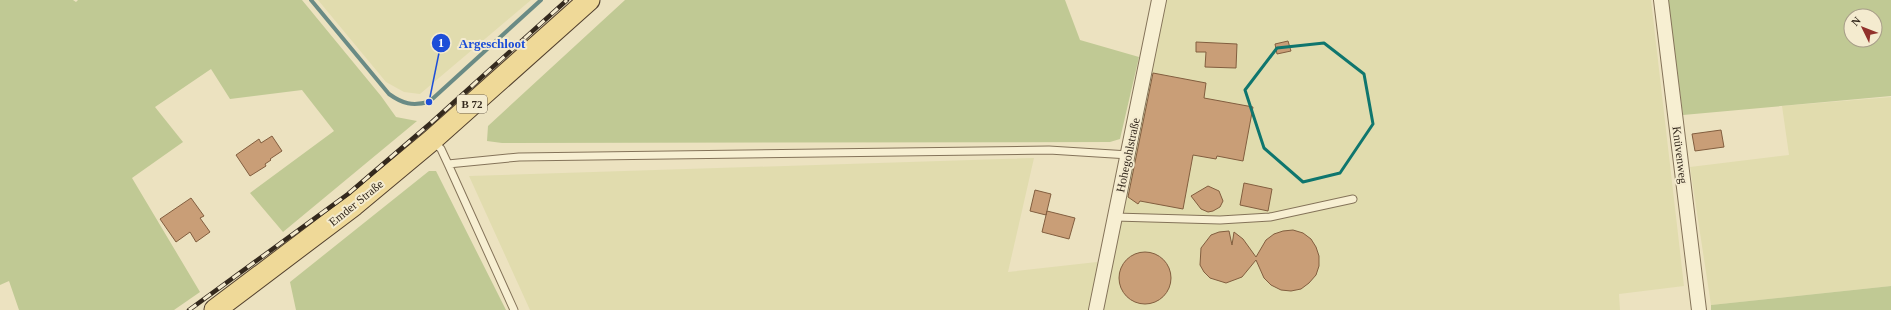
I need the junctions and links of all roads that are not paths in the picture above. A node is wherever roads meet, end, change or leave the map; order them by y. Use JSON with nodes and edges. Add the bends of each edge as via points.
{"nodes":[{"id":1,"x":589,"y":0,"type":"edge"},
{"id":2,"x":1159,"y":0,"type":"edge"},
{"id":3,"x":1661,"y":0,"type":"edge"},
{"id":4,"x":432,"y":140,"type":"junction"},
{"id":5,"x":1129,"y":155,"type":"junction"},
{"id":6,"x":448,"y":164,"type":"junction"},
{"id":7,"x":1353,"y":199,"type":"dead end"},
{"id":8,"x":1115,"y":217,"type":"junction"},
{"id":9,"x":215,"y":310,"type":"edge"},
{"id":10,"x":514,"y":310,"type":"edge"},
{"id":11,"x":1096,"y":310,"type":"edge"},
{"id":12,"x":1700,"y":310,"type":"edge"}],
"edges":[{"from":1,"to":4,"type":"main road","name":"Emder Straße","number":"B 72"},
{"from":2,"to":5,"type":"street","name":"Hohegohlstraße"},
{"from":3,"to":12,"type":"street","name":"Knüvenweg"},
{"from":4,"to":6,"type":"lane","via":[[441,149]]},
{"from":4,"to":9,"type":"main road","name":"Emder Straße","number":"B 72","via":[[354,205]]},
{"from":5,"to":6,"type":"lane","via":[[1050,150],[836,152],[519,157]]},
{"from":5,"to":8,"type":"street","name":"Hohegohlstraße"},
{"from":6,"to":10,"type":"lane"},
{"from":7,"to":8,"type":"lane","via":[[1270,217],[1220,220]]},
{"from":8,"to":11,"type":"street","name":"Hohegohlstraße"}]}
